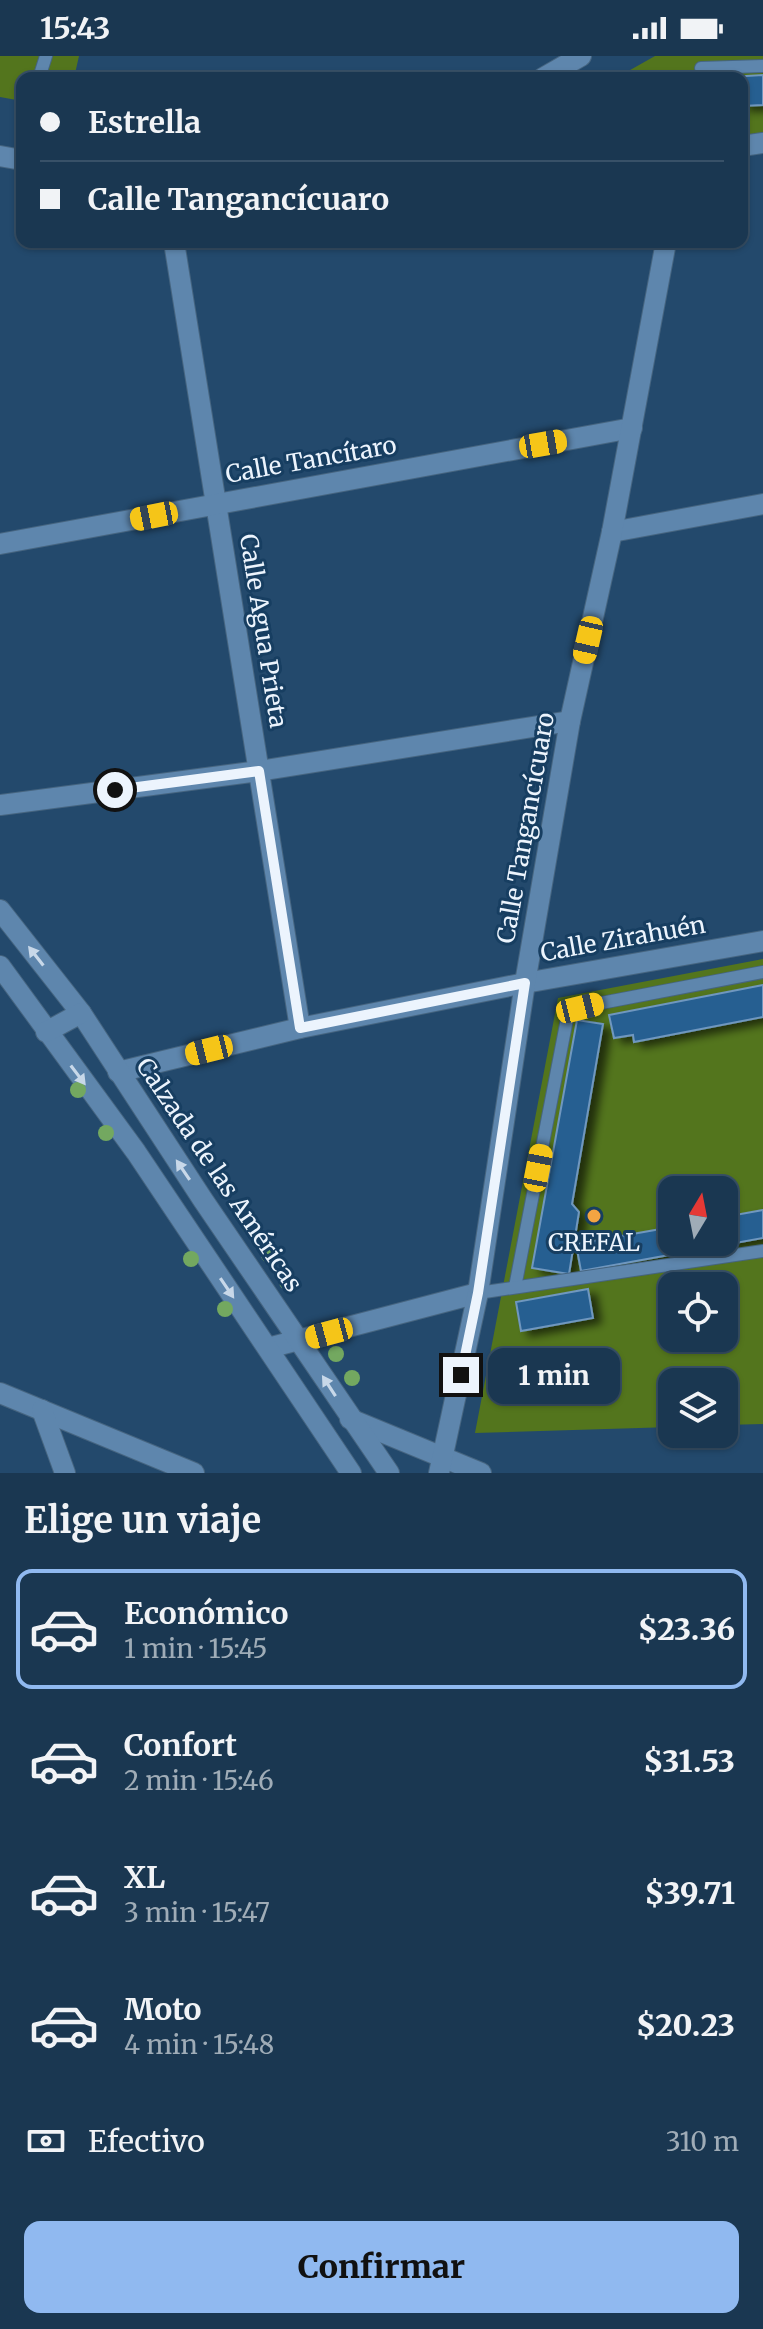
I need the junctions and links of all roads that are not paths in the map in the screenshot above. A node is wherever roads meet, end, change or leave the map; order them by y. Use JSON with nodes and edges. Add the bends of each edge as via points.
{"nodes":[{"id":1,"x":581,"y":56,"type":"edge"},
{"id":2,"x":763,"y":66,"type":"edge"},
{"id":3,"x":701,"y":68,"type":"dead end"},
{"id":4,"x":561,"y":72,"type":"edge"},
{"id":5,"x":175,"y":248,"type":"edge"},
{"id":6,"x":665,"y":248,"type":"edge"},
{"id":7,"x":632,"y":428,"type":"junction"},
{"id":8,"x":216,"y":504,"type":"junction"},
{"id":9,"x":763,"y":504,"type":"edge"},
{"id":10,"x":612,"y":532,"type":"junction"},
{"id":11,"x":0,"y":544,"type":"edge"},
{"id":12,"x":570,"y":721,"type":"junction"},
{"id":13,"x":259,"y":771,"type":"junction"},
{"id":14,"x":0,"y":805,"type":"edge"},
{"id":15,"x":0,"y":910,"type":"edge"},
{"id":16,"x":763,"y":941,"type":"edge"},
{"id":17,"x":0,"y":966,"type":"edge"},
{"id":18,"x":763,"y":972,"type":"edge"},
{"id":19,"x":525,"y":983,"type":"junction"},
{"id":20,"x":81,"y":1013,"type":"junction"},
{"id":21,"x":300,"y":1028,"type":"junction"},
{"id":22,"x":46,"y":1032,"type":"junction"},
{"id":23,"x":118,"y":1072,"type":"junction"},
{"id":24,"x":763,"y":1251,"type":"edge"},
{"id":25,"x":515,"y":1287,"type":"junction"},
{"id":26,"x":478,"y":1293,"type":"junction"},
{"id":27,"x":299,"y":1341,"type":"junction"},
{"id":28,"x":268,"y":1348,"type":"junction"},
{"id":29,"x":0,"y":1393,"type":"edge"},
{"id":30,"x":42,"y":1410,"type":"junction"},
{"id":31,"x":350,"y":1419,"type":"junction"},
{"id":32,"x":441,"y":1465,"type":"edge"},
{"id":33,"x":65,"y":1473,"type":"edge"},
{"id":34,"x":194,"y":1473,"type":"edge"},
{"id":35,"x":351,"y":1473,"type":"edge"},
{"id":36,"x":389,"y":1473,"type":"edge"},
{"id":37,"x":481,"y":1473,"type":"edge"}],
"edges":[{"from":1,"to":4,"type":"street"},
{"from":2,"to":3,"type":"lane"},
{"from":5,"to":8,"type":"street","name":"Calle Agua Prieta"},
{"from":6,"to":7,"type":"street","name":"Calle Tangancícuaro"},
{"from":7,"to":8,"type":"street","name":"Calle Tancítaro"},
{"from":7,"to":10,"type":"street","name":"Calle Tangancícuaro"},
{"from":8,"to":11,"type":"street","name":"Calle Tancítaro"},
{"from":8,"to":13,"type":"street","name":"Calle Agua Prieta"},
{"from":9,"to":10,"type":"street"},
{"from":10,"to":12,"type":"street","name":"Calle Tangancícuaro"},
{"from":12,"to":13,"type":"street"},
{"from":12,"to":19,"type":"street","name":"Calle Tangancícuaro"},
{"from":13,"to":14,"type":"street"},
{"from":13,"to":21,"type":"street","name":"Calle Agua Prieta"},
{"from":20,"to":15,"type":"street","name":"Calzada de las Américas","one_way":true},
{"from":16,"to":19,"type":"street","name":"Calle Zirahuén"},
{"from":17,"to":22,"type":"street"},
{"from":18,"to":25,"type":"lane","via":[[596,1004],[567,1019]]},
{"from":19,"to":21,"type":"street","name":"Calle Zirahuén"},
{"from":19,"to":26,"type":"street","name":"Calle Tangancícuaro"},
{"from":20,"to":22,"type":"street"},
{"from":20,"to":23,"type":"street","name":"Calzada de las Américas"},
{"from":21,"to":23,"type":"street","name":"Calle Zirahuén"},
{"from":22,"to":28,"type":"street","one_way":true,"via":[[136,1152]]},
{"from":27,"to":23,"type":"street","name":"Calzada de las Américas","one_way":true},
{"from":24,"to":25,"type":"lane"},
{"from":25,"to":26,"type":"lane"},
{"from":26,"to":27,"type":"street"},
{"from":26,"to":32,"type":"street","name":"Calle Tangancícuaro"},
{"from":27,"to":28,"type":"street"},
{"from":31,"to":27,"type":"street","name":"Calzada de las Américas","one_way":true},
{"from":28,"to":35,"type":"street"},
{"from":29,"to":30,"type":"street"},
{"from":30,"to":33,"type":"street"},
{"from":30,"to":34,"type":"street"},
{"from":31,"to":32,"type":"street"},
{"from":31,"to":36,"type":"street","name":"Calzada de las Américas"},
{"from":32,"to":37,"type":"street"}]}
